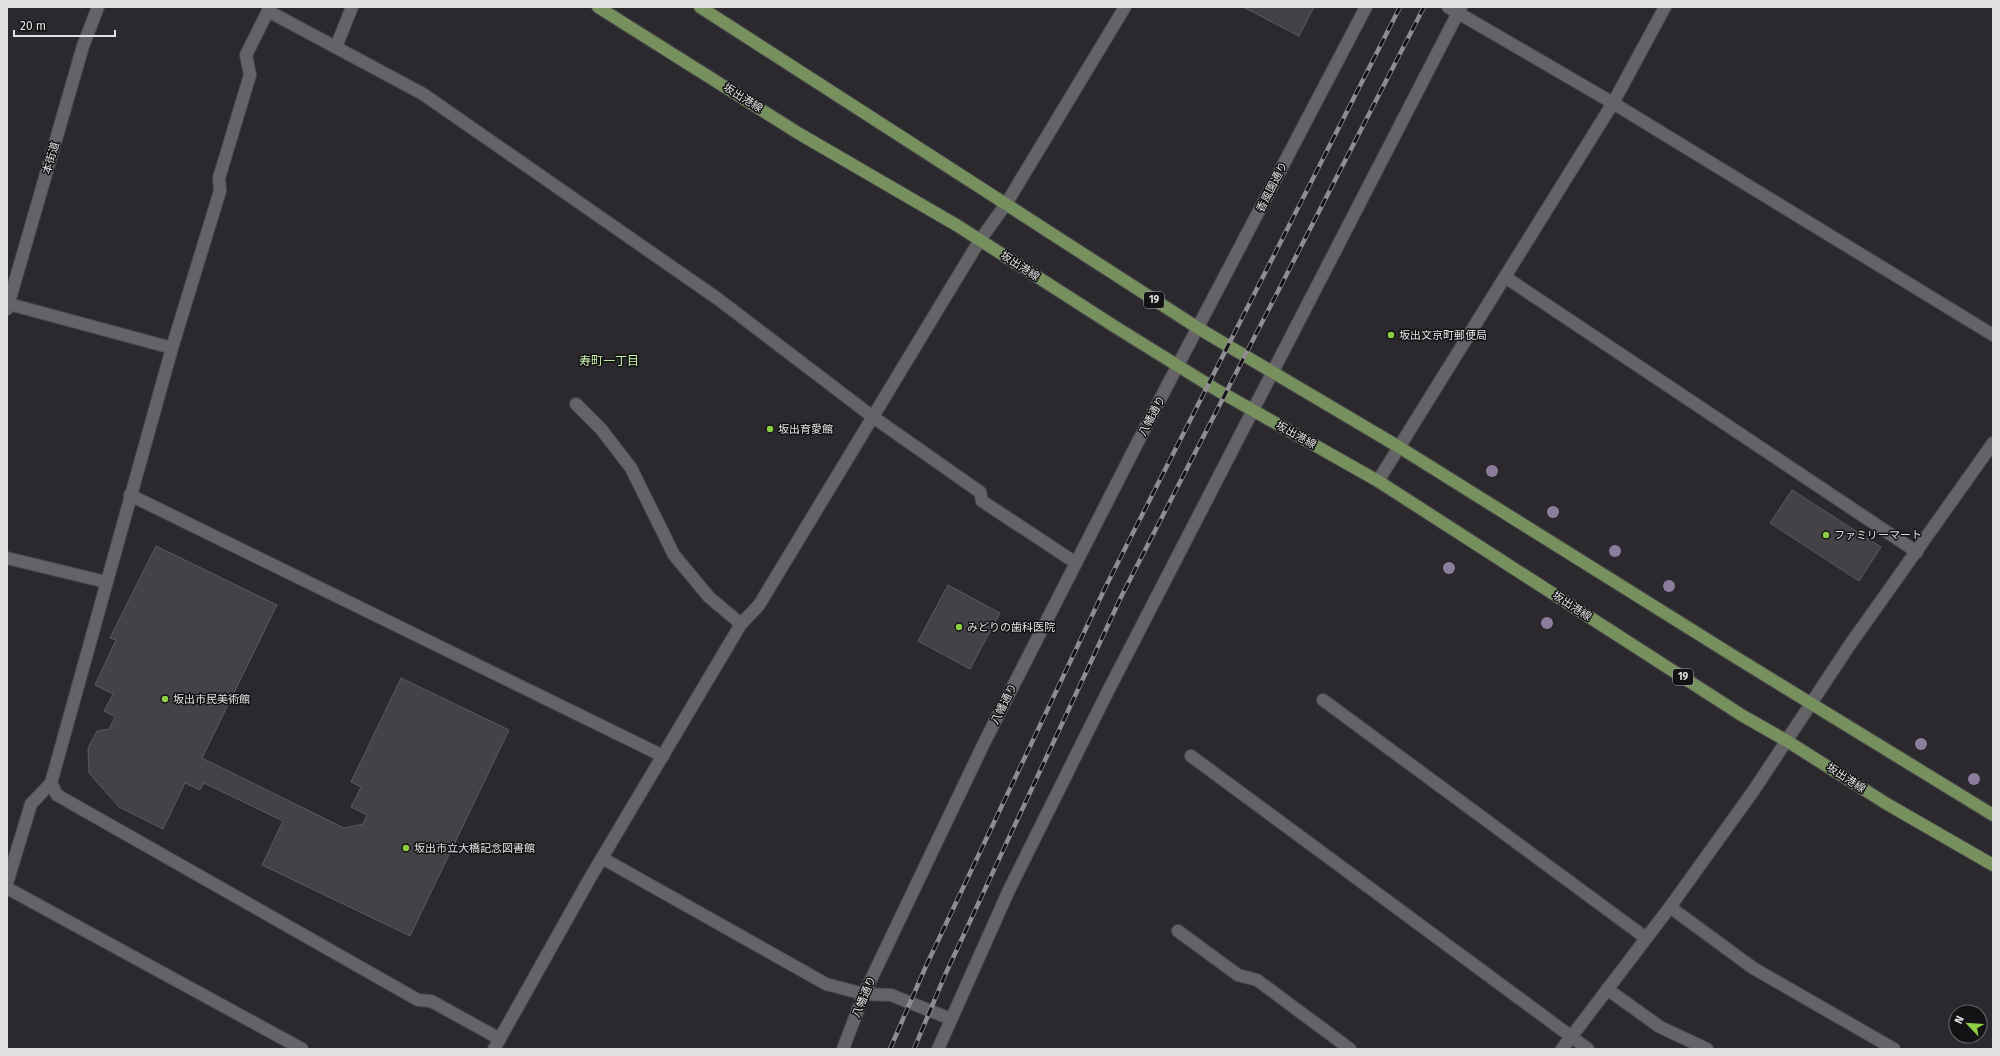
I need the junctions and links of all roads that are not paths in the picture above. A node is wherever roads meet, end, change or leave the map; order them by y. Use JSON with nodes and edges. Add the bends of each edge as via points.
{"nodes":[{"id":1,"x":98,"y":7,"type":"edge"},
{"id":2,"x":352,"y":7,"type":"edge"},
{"id":3,"x":598,"y":7,"type":"edge"},
{"id":4,"x":700,"y":7,"type":"edge"},
{"id":5,"x":1125,"y":7,"type":"edge"},
{"id":6,"x":1366,"y":7,"type":"edge"},
{"id":7,"x":1665,"y":7,"type":"edge"},
{"id":8,"x":264,"y":9,"type":"edge"},
{"id":9,"x":1456,"y":9,"type":"edge"},
{"id":10,"x":336,"y":47,"type":"junction"},
{"id":11,"x":1612,"y":103,"type":"junction"},
{"id":12,"x":1006,"y":204,"type":"junction"},
{"id":13,"x":980,"y":240,"type":"junction"},
{"id":14,"x":1504,"y":277,"type":"junction"},
{"id":15,"x":8,"y":307,"type":"edge"},
{"id":16,"x":1198,"y":328,"type":"junction"},
{"id":17,"x":1993,"y":335,"type":"edge"},
{"id":18,"x":172,"y":348,"type":"junction"},
{"id":19,"x":1178,"y":366,"type":"junction"},
{"id":20,"x":1272,"y":373,"type":"junction"},
{"id":21,"x":576,"y":404,"type":"dead end"},
{"id":22,"x":1253,"y":411,"type":"junction"},
{"id":23,"x":873,"y":416,"type":"junction"},
{"id":24,"x":1993,"y":443,"type":"edge"},
{"id":25,"x":1399,"y":447,"type":"junction"},
{"id":26,"x":1378,"y":481,"type":"junction"},
{"id":27,"x":130,"y":495,"type":"junction"},
{"id":28,"x":1917,"y":552,"type":"junction"},
{"id":29,"x":7,"y":558,"type":"edge"},
{"id":30,"x":1076,"y":563,"type":"junction"},
{"id":31,"x":106,"y":582,"type":"junction"},
{"id":32,"x":741,"y":624,"type":"junction"},
{"id":33,"x":1323,"y":700,"type":"dead end"},
{"id":34,"x":1812,"y":704,"type":"junction"},
{"id":35,"x":1787,"y":741,"type":"junction"},
{"id":36,"x":663,"y":756,"type":"junction"},
{"id":37,"x":1191,"y":756,"type":"dead end"},
{"id":38,"x":51,"y":782,"type":"junction"},
{"id":39,"x":1993,"y":815,"type":"edge"},
{"id":40,"x":602,"y":858,"type":"junction"},
{"id":41,"x":1993,"y":865,"type":"edge"},
{"id":42,"x":7,"y":883,"type":"edge"},
{"id":43,"x":7,"y":888,"type":"edge"},
{"id":44,"x":1670,"y":908,"type":"junction"},
{"id":45,"x":1178,"y":931,"type":"dead end"},
{"id":46,"x":1646,"y":938,"type":"junction"},
{"id":47,"x":1607,"y":990,"type":"junction"},
{"id":48,"x":864,"y":994,"type":"junction"},
{"id":49,"x":951,"y":1019,"type":"junction"},
{"id":50,"x":1571,"y":1037,"type":"junction"},
{"id":51,"x":497,"y":1044,"type":"edge"},
{"id":52,"x":302,"y":1049,"type":"edge"},
{"id":53,"x":843,"y":1049,"type":"edge"},
{"id":54,"x":938,"y":1049,"type":"edge"},
{"id":55,"x":1350,"y":1049,"type":"edge"},
{"id":56,"x":1562,"y":1049,"type":"edge"},
{"id":57,"x":1588,"y":1049,"type":"edge"},
{"id":58,"x":1707,"y":1049,"type":"edge"},
{"id":59,"x":1894,"y":1049,"type":"edge"}],
"edges":[{"from":1,"to":15,"type":"street","name":"本街道","via":[[83,46]]},
{"from":2,"to":10,"type":"street"},
{"from":3,"to":13,"type":"main road","name":"坂出港線","number":"19","via":[[798,133]]},
{"from":4,"to":12,"type":"main road","number":"19"},
{"from":5,"to":12,"type":"street"},
{"from":6,"to":16,"type":"street","name":"香風園通り"},
{"from":7,"to":11,"type":"street"},
{"from":8,"to":10,"type":"street"},
{"from":8,"to":18,"type":"street","via":[[246,55],[250,75],[219,178],[220,191]]},
{"from":9,"to":11,"type":"street"},
{"from":9,"to":20,"type":"street"},
{"from":10,"to":23,"type":"street","via":[[423,94],[718,299]]},
{"from":11,"to":14,"type":"street"},
{"from":11,"to":17,"type":"street"},
{"from":12,"to":13,"type":"street"},
{"from":12,"to":16,"type":"main road","number":"19"},
{"from":13,"to":19,"type":"main road","name":"坂出港線","number":"19"},
{"from":13,"to":23,"type":"street"},
{"from":14,"to":25,"type":"street"},
{"from":14,"to":28,"type":"street"},
{"from":15,"to":18,"type":"street"},
{"from":16,"to":19,"type":"street","name":"香風園通り"},
{"from":16,"to":20,"type":"main road","number":"19"},
{"from":18,"to":27,"type":"street"},
{"from":19,"to":22,"type":"main road","name":"坂出港線","number":"19"},
{"from":19,"to":30,"type":"street","name":"八幡通り"},
{"from":20,"to":22,"type":"street"},
{"from":20,"to":25,"type":"main road","number":"19"},
{"from":21,"to":32,"type":"street","via":[[601,429],[631,468],[674,555],[709,597]]},
{"from":22,"to":26,"type":"main road","name":"坂出港線","number":"19"},
{"from":22,"to":49,"type":"street","via":[[1106,695],[1013,883]]},
{"from":23,"to":30,"type":"street","via":[[980,492],[982,501]]},
{"from":23,"to":32,"type":"street","via":[[760,605]]},
{"from":24,"to":28,"type":"street"},
{"from":25,"to":26,"type":"street"},
{"from":25,"to":34,"type":"main road","number":"19"},
{"from":26,"to":35,"type":"main road","name":"坂出港線","number":"19","via":[[1743,716]]},
{"from":27,"to":31,"type":"street"},
{"from":27,"to":36,"type":"street"},
{"from":28,"to":34,"type":"street","via":[[1849,646]]},
{"from":29,"to":31,"type":"street"},
{"from":30,"to":48,"type":"street","name":"八幡通り","via":[[985,741]]},
{"from":31,"to":38,"type":"street"},
{"from":32,"to":36,"type":"street"},
{"from":33,"to":46,"type":"street"},
{"from":34,"to":35,"type":"street"},
{"from":34,"to":39,"type":"main road","number":"19"},
{"from":35,"to":41,"type":"main road","name":"坂出港線","number":"19","via":[[1886,804]]},
{"from":35,"to":44,"type":"street"},
{"from":36,"to":40,"type":"street"},
{"from":37,"to":50,"type":"street"},
{"from":38,"to":42,"type":"street","via":[[31,804]]},
{"from":38,"to":51,"type":"street","via":[[57,795],[418,1000],[431,1001]]},
{"from":40,"to":48,"type":"street","via":[[826,984]]},
{"from":40,"to":51,"type":"street"},
{"from":43,"to":52,"type":"street"},
{"from":44,"to":46,"type":"street"},
{"from":44,"to":59,"type":"street","via":[[1753,968]]},
{"from":45,"to":55,"type":"street","via":[[1238,975],[1257,980]]},
{"from":46,"to":47,"type":"street"},
{"from":47,"to":50,"type":"street"},
{"from":47,"to":58,"type":"street","via":[[1660,1027]]},
{"from":48,"to":49,"type":"street","via":[[891,995]]},
{"from":48,"to":53,"type":"street","name":"八幡通り"},
{"from":49,"to":54,"type":"street"},
{"from":50,"to":56,"type":"street"},
{"from":50,"to":57,"type":"street"}]}
